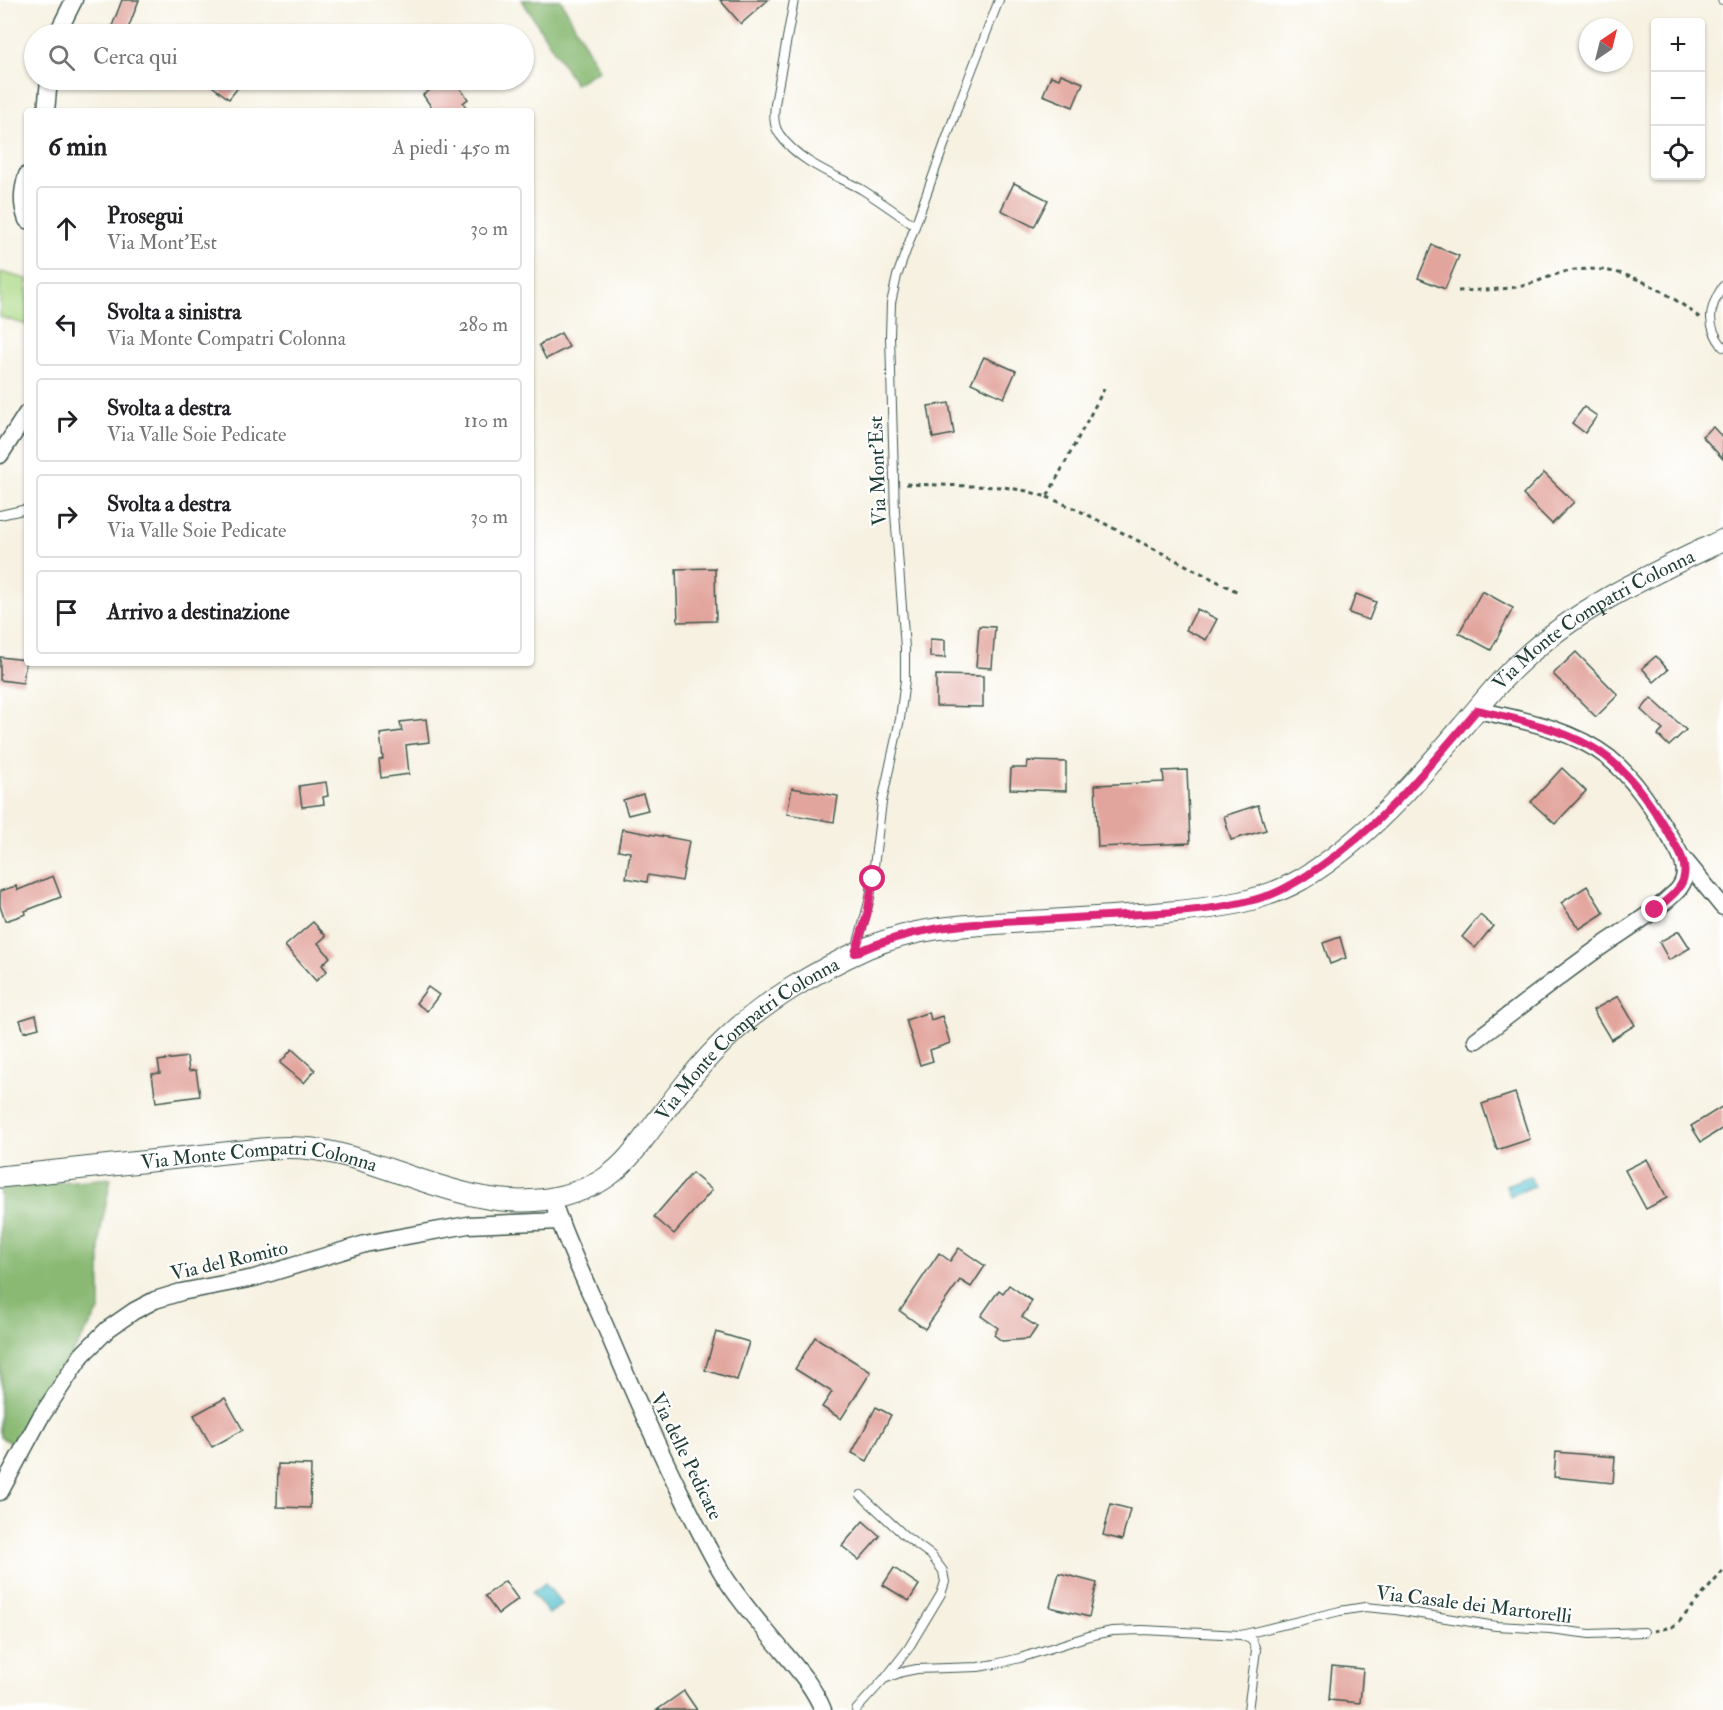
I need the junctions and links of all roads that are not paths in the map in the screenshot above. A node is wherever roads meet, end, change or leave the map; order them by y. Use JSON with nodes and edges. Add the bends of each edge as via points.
{"nodes":[{"id":1,"x":74,"y":0,"type":"edge"},
{"id":2,"x":794,"y":0,"type":"edge"},
{"id":3,"x":999,"y":0,"type":"edge"},
{"id":4,"x":62,"y":24,"type":"edge"},
{"id":5,"x":48,"y":90,"type":"edge"},
{"id":6,"x":46,"y":108,"type":"edge"},
{"id":7,"x":24,"y":188,"type":"edge"},
{"id":8,"x":24,"y":212,"type":"edge"},
{"id":9,"x":915,"y":225,"type":"junction"},
{"id":10,"x":1723,"y":286,"type":"edge"},
{"id":11,"x":1723,"y":347,"type":"edge"},
{"id":12,"x":24,"y":418,"type":"edge"},
{"id":13,"x":0,"y":455,"type":"edge"},
{"id":14,"x":24,"y":510,"type":"edge"},
{"id":15,"x":0,"y":515,"type":"edge"},
{"id":16,"x":1723,"y":540,"type":"edge"},
{"id":17,"x":1477,"y":710,"type":"junction"},
{"id":18,"x":1683,"y":858,"type":"junction"},
{"id":19,"x":1723,"y":907,"type":"edge"},
{"id":20,"x":855,"y":953,"type":"junction"},
{"id":21,"x":1476,"y":1040,"type":"dead end"},
{"id":22,"x":2,"y":1174,"type":"edge"},
{"id":23,"x":552,"y":1198,"type":"junction"},
{"id":24,"x":560,"y":1221,"type":"junction"},
{"id":25,"x":0,"y":1492,"type":"edge"},
{"id":26,"x":861,"y":1495,"type":"dead end"},
{"id":27,"x":1644,"y":1632,"type":"road end"},
{"id":28,"x":1241,"y":1635,"type":"junction"},
{"id":29,"x":884,"y":1679,"type":"junction"},
{"id":30,"x":823,"y":1710,"type":"edge"},
{"id":31,"x":855,"y":1710,"type":"edge"},
{"id":32,"x":1248,"y":1710,"type":"edge"}],
"edges":[{"from":1,"to":4,"type":"street"},
{"from":2,"to":9,"type":"lane","via":[[775,104],[777,131],[801,156]]},
{"from":3,"to":9,"type":"lane","name":"Via Mont'Est"},
{"from":5,"to":6,"type":"street"},
{"from":7,"to":8,"type":"street"},
{"from":9,"to":20,"type":"lane","name":"Via Mont'Est","via":[[897,276],[890,336],[904,691],[882,802],[870,898]]},
{"from":10,"to":11,"type":"lane","via":[[1711,309],[1711,327]]},
{"from":12,"to":13,"type":"street"},
{"from":14,"to":15,"type":"lane"},
{"from":16,"to":17,"type":"street","name":"Via Monte Compatri Colonna","via":[[1643,579],[1560,630],[1514,667]]},
{"from":17,"to":18,"type":"street","via":[[1560,733],[1603,754],[1647,801]]},
{"from":17,"to":20,"type":"street","name":"Via Monte Compatri Colonna","via":[[1374,824],[1334,857],[1279,891],[1253,900],[1184,911],[950,926],[899,936]]},
{"from":18,"to":19,"type":"street"},
{"from":18,"to":21,"type":"street","via":[[1685,874],[1681,886],[1655,910]]},
{"from":20,"to":23,"type":"street","name":"Via Monte Compatri Colonna","via":[[790,990],[732,1033],[608,1176]]},
{"from":22,"to":23,"type":"street","name":"Via Monte Compatri Colonna","via":[[297,1147],[332,1153],[483,1197],[522,1202]]},
{"from":23,"to":24,"type":"street","name":"Via delle Pedicate"},
{"from":24,"to":25,"type":"street","name":"Via del Romito","via":[[440,1229],[365,1244],[260,1276],[155,1300],[108,1329],[76,1362],[31,1433]]},
{"from":24,"to":30,"type":"street","name":"Via delle Pedicate","via":[[641,1411],[708,1547],[741,1599],[806,1679]]},
{"from":26,"to":29,"type":"lane","via":[[931,1555],[944,1577],[941,1594]]},
{"from":27,"to":28,"type":"lane","name":"Via Casale dei Martorelli","via":[[1599,1635],[1506,1627],[1365,1607]]},
{"from":28,"to":29,"type":"lane","name":"Via Casale dei Martorelli","via":[[1112,1631],[995,1664],[916,1669]]},
{"from":28,"to":32,"type":"lane","via":[[1252,1640],[1256,1650]]},
{"from":29,"to":31,"type":"lane","name":"Via Casale dei Martorelli"}]}
